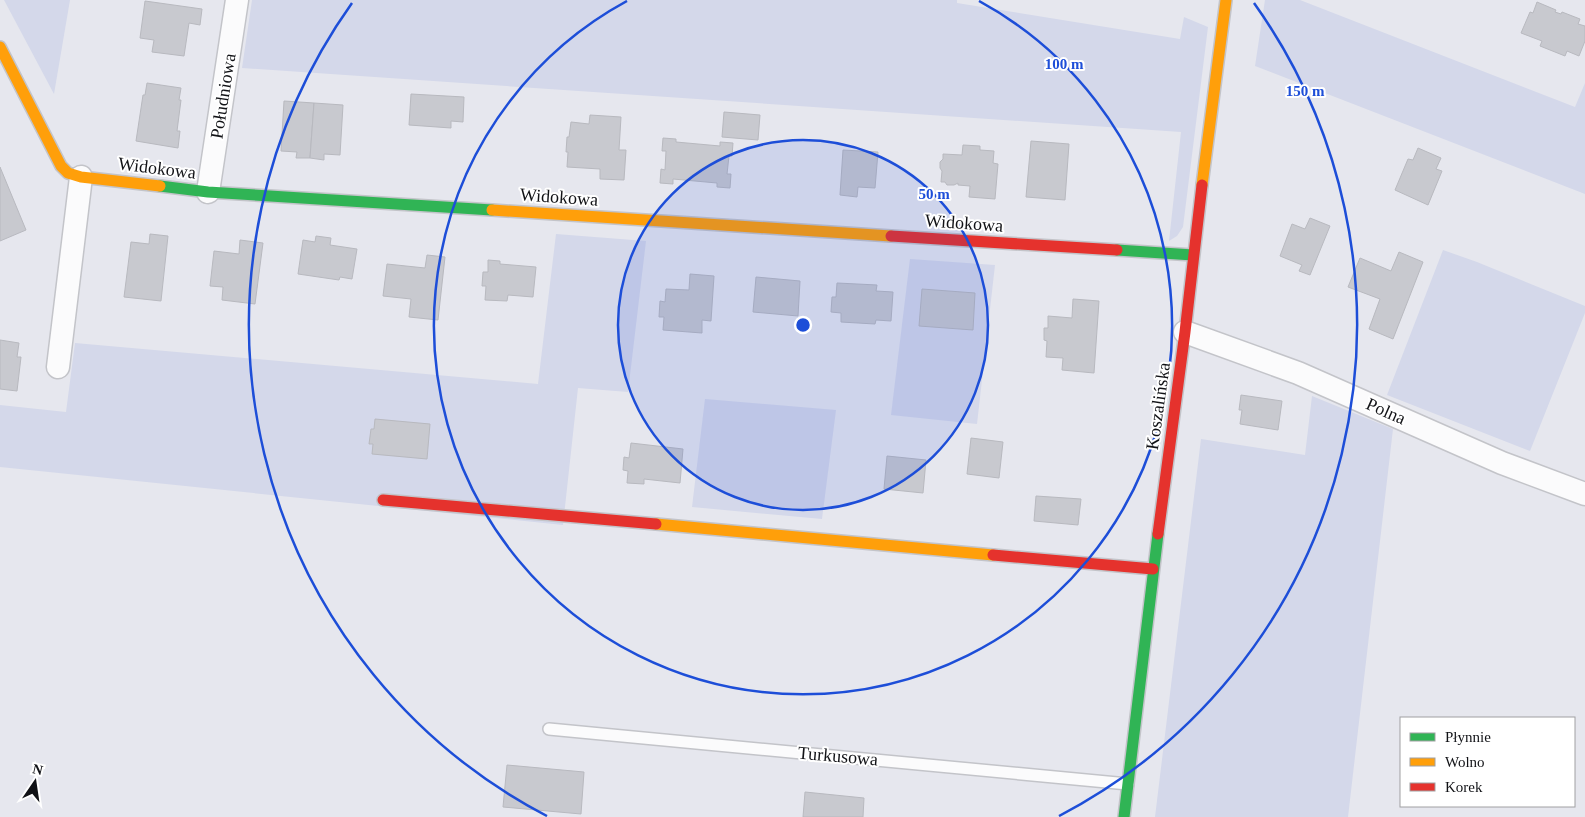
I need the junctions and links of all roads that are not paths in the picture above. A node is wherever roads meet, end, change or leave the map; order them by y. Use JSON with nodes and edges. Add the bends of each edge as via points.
{"nodes":[{"id":1,"x":237,"y":0,"type":"edge"},
{"id":2,"x":1226,"y":0,"type":"edge"},
{"id":3,"x":0,"y":47,"type":"edge"},
{"id":4,"x":81,"y":177,"type":"junction"},
{"id":5,"x":208,"y":192,"type":"junction"},
{"id":6,"x":1193,"y":255,"type":"junction"},
{"id":7,"x":1185,"y":332,"type":"junction"},
{"id":8,"x":58,"y":367,"type":"dead end"},
{"id":9,"x":1585,"y":494,"type":"edge"},
{"id":10,"x":383,"y":500,"type":"dead end"},
{"id":11,"x":1153,"y":569,"type":"junction"},
{"id":12,"x":549,"y":729,"type":"dead end"},
{"id":13,"x":1128,"y":784,"type":"junction"},
{"id":14,"x":1124,"y":817,"type":"edge"}],
"edges":[{"from":1,"to":5,"type":"street","name":"Południowa"},
{"from":2,"to":6,"type":"street","name":"Koszalińska"},
{"from":3,"to":4,"type":"street","name":"Widokowa","via":[[61,166]]},
{"from":4,"to":5,"type":"street","name":"Widokowa"},
{"from":4,"to":8,"type":"street"},
{"from":5,"to":6,"type":"street","name":"Widokowa"},
{"from":6,"to":7,"type":"street","name":"Koszalińska"},
{"from":7,"to":9,"type":"street","name":"Polna","via":[[1298,373],[1502,463]]},
{"from":7,"to":11,"type":"street","name":"Koszalińska"},
{"from":10,"to":11,"type":"street"},
{"from":11,"to":13,"type":"street","name":"Koszalińska"},
{"from":12,"to":13,"type":"lane","name":"Turkusowa"},
{"from":13,"to":14,"type":"street","name":"Koszalińska"}]}
